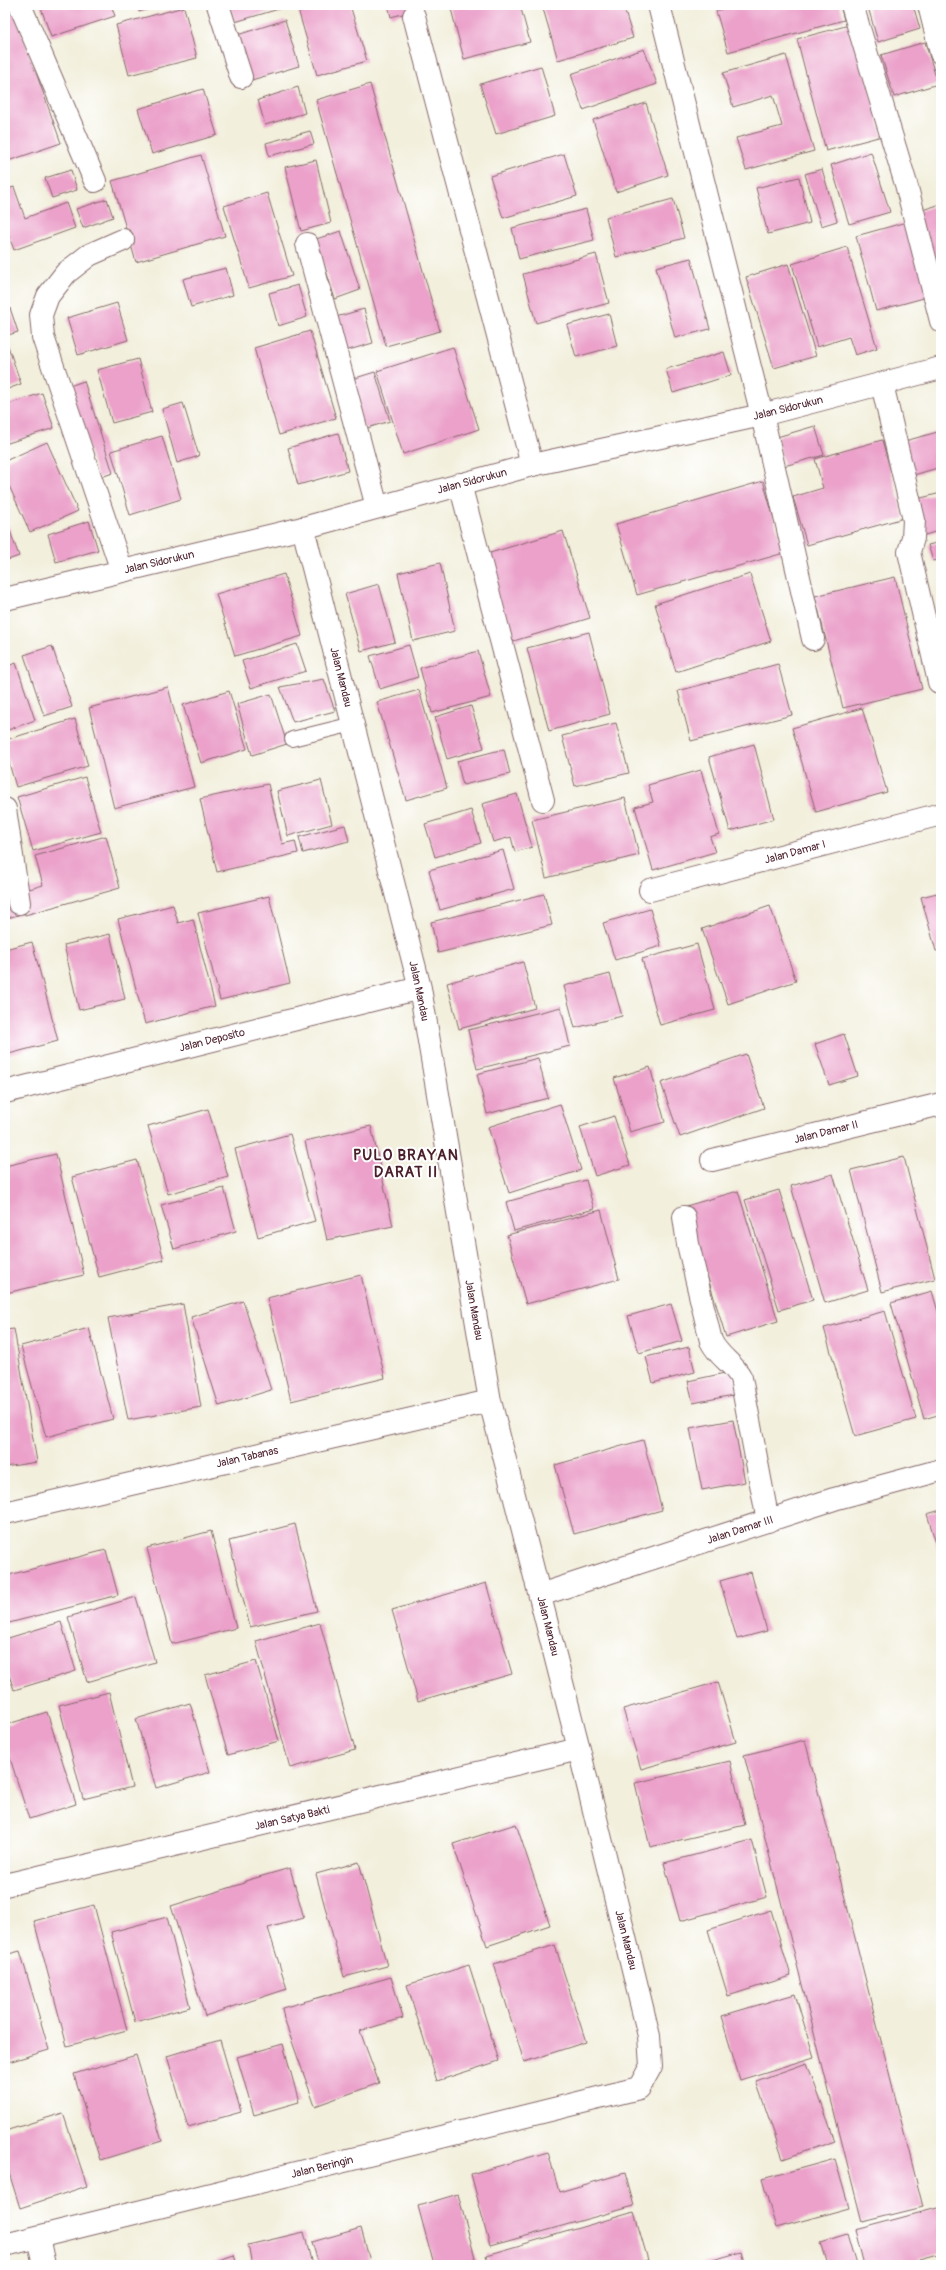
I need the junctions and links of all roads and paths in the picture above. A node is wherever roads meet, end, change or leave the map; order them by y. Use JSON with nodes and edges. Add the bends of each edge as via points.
{"nodes":[{"id":1,"x":20,"y":5,"type":"edge"},
{"id":2,"x":218,"y":5,"type":"edge"},
{"id":3,"x":659,"y":5,"type":"edge"},
{"id":4,"x":852,"y":5,"type":"edge"},
{"id":5,"x":929,"y":5,"type":"edge"},
{"id":6,"x":414,"y":16,"type":"dead end"},
{"id":7,"x":941,"y":53,"type":"edge"},
{"id":8,"x":241,"y":77,"type":"dead end"},
{"id":9,"x":95,"y":181,"type":"dead end"},
{"id":10,"x":123,"y":240,"type":"dead end"},
{"id":11,"x":307,"y":244,"type":"dead end"},
{"id":12,"x":941,"y":321,"type":"edge"},
{"id":13,"x":941,"y":368,"type":"edge"},
{"id":14,"x":882,"y":384,"type":"junction"},
{"id":15,"x":762,"y":415,"type":"junction"},
{"id":16,"x":532,"y":464,"type":"junction"},
{"id":17,"x":460,"y":484,"type":"junction"},
{"id":18,"x":377,"y":507,"type":"junction"},
{"id":19,"x":303,"y":528,"type":"junction"},
{"id":20,"x":122,"y":571,"type":"junction"},
{"id":21,"x":5,"y":599,"type":"edge"},
{"id":22,"x":813,"y":639,"type":"dead end"},
{"id":23,"x":939,"y":682,"type":"dead end"},
{"id":24,"x":353,"y":724,"type":"junction"},
{"id":25,"x":292,"y":740,"type":"dead end"},
{"id":26,"x":543,"y":800,"type":"dead end"},
{"id":27,"x":5,"y":809,"type":"edge"},
{"id":28,"x":941,"y":814,"type":"edge"},
{"id":29,"x":7,"y":831,"type":"edge"},
{"id":30,"x":650,"y":890,"type":"dead end"},
{"id":31,"x":19,"y":903,"type":"dead end"},
{"id":32,"x":420,"y":988,"type":"junction"},
{"id":33,"x":5,"y":1092,"type":"edge"},
{"id":34,"x":941,"y":1104,"type":"edge"},
{"id":35,"x":712,"y":1160,"type":"dead end"},
{"id":36,"x":684,"y":1217,"type":"dead end"},
{"id":37,"x":490,"y":1401,"type":"junction"},
{"id":38,"x":941,"y":1470,"type":"edge"},
{"id":39,"x":5,"y":1513,"type":"edge"},
{"id":40,"x":768,"y":1521,"type":"junction"},
{"id":41,"x":540,"y":1595,"type":"junction"},
{"id":42,"x":579,"y":1749,"type":"junction"},
{"id":43,"x":5,"y":1885,"type":"edge"},
{"id":44,"x":639,"y":2088,"type":"joint"},
{"id":45,"x":38,"y":2237,"type":"junction"},
{"id":46,"x":5,"y":2245,"type":"edge"},
{"id":47,"x":44,"y":2265,"type":"edge"}],
"edges":[{"from":1,"to":9,"type":"street"},
{"from":2,"to":8,"type":"street"},
{"from":3,"to":15,"type":"street"},
{"from":4,"to":12,"type":"street","via":[[906,184]]},
{"from":5,"to":7,"type":"street"},
{"from":6,"to":16,"type":"street"},
{"from":10,"to":20,"type":"street","via":[[89,255],[66,273],[48,296],[41,315],[43,337]]},
{"from":11,"to":18,"type":"street"},
{"from":13,"to":14,"type":"street","name":"Jalan Sidorukun"},
{"from":14,"to":15,"type":"street","name":"Jalan Sidorukun"},
{"from":14,"to":23,"type":"street","via":[[914,520],[909,552]]},
{"from":15,"to":16,"type":"street","name":"Jalan Sidorukun"},
{"from":15,"to":22,"type":"street"},
{"from":16,"to":17,"type":"street","name":"Jalan Sidorukun"},
{"from":17,"to":18,"type":"street","name":"Jalan Sidorukun"},
{"from":17,"to":26,"type":"street"},
{"from":18,"to":19,"type":"street","name":"Jalan Sidorukun"},
{"from":19,"to":20,"type":"street","name":"Jalan Sidorukun"},
{"from":19,"to":24,"type":"street","name":"Jalan Mandau"},
{"from":20,"to":21,"type":"street","name":"Jalan Sidorukun"},
{"from":24,"to":25,"type":"lane"},
{"from":24,"to":32,"type":"street","name":"Jalan Mandau"},
{"from":27,"to":29,"type":"street"},
{"from":28,"to":30,"type":"street","name":"Jalan Damar I"},
{"from":29,"to":31,"type":"street"},
{"from":32,"to":33,"type":"street","name":"Jalan Deposito"},
{"from":32,"to":37,"type":"street","name":"Jalan Mandau"},
{"from":34,"to":35,"type":"street","name":"Jalan Damar II"},
{"from":36,"to":40,"type":"street","via":[[710,1341],[716,1353],[736,1369],[741,1378]]},
{"from":37,"to":39,"type":"street","name":"Jalan Tabanas"},
{"from":37,"to":41,"type":"street","name":"Jalan Mandau"},
{"from":38,"to":40,"type":"street","name":"Jalan Damar III","via":[[834,1499]]},
{"from":40,"to":41,"type":"street","name":"Jalan Damar III"},
{"from":41,"to":42,"type":"street","name":"Jalan Mandau"},
{"from":42,"to":43,"type":"street","name":"Jalan Satya Bakti"},
{"from":42,"to":44,"type":"street","name":"Jalan Mandau","via":[[649,2036],[651,2066]]},
{"from":44,"to":45,"type":"street","name":"Jalan Beringin"},
{"from":45,"to":46,"type":"street","name":"Jalan Beringin"},
{"from":45,"to":47,"type":"street"}]}
